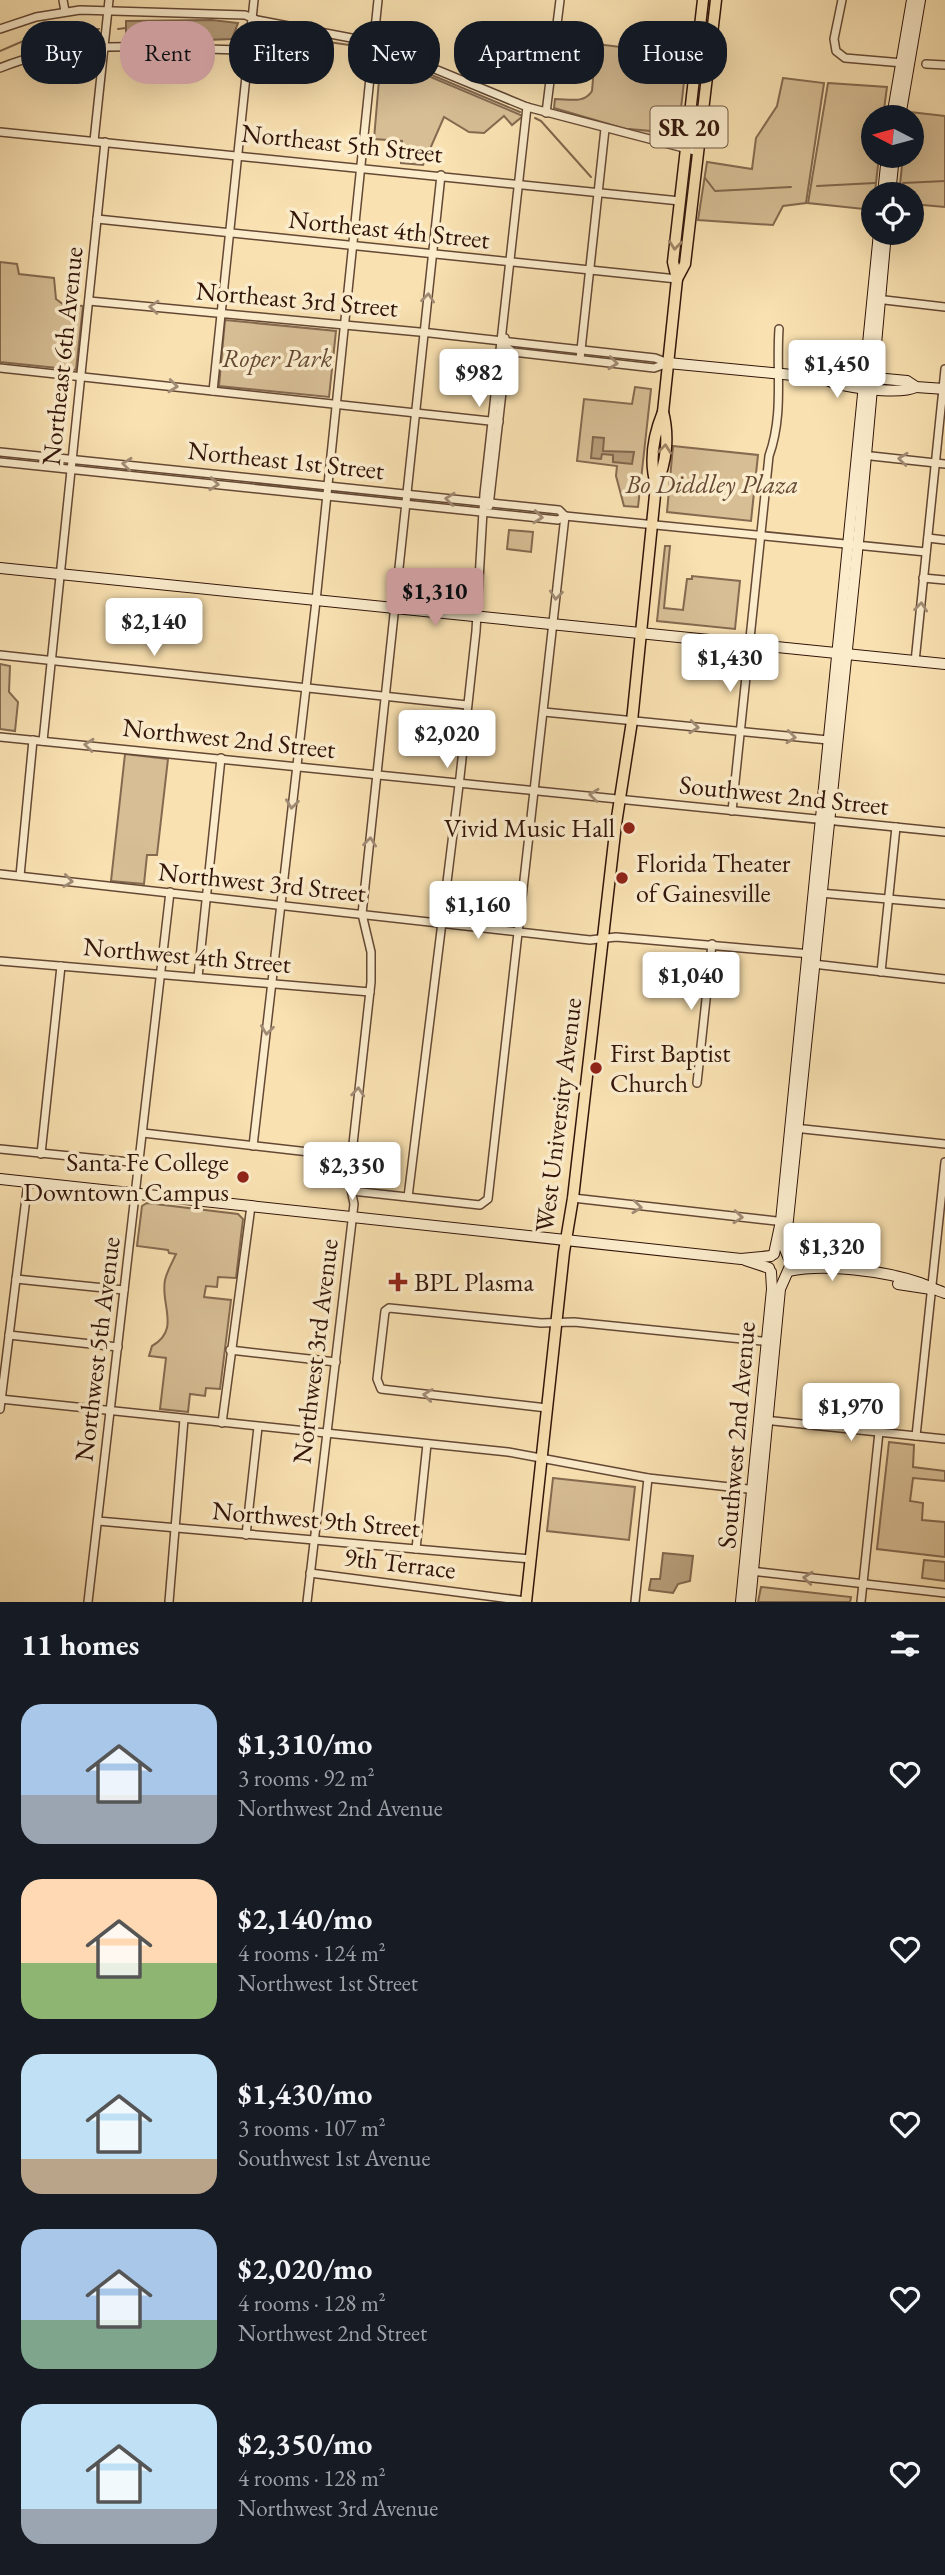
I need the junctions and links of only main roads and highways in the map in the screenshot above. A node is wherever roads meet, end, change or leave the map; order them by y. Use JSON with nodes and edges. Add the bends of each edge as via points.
{"nodes":[{"id":1,"x":703,"y":0,"type":"edge"},
{"id":2,"x":716,"y":0,"type":"edge"},
{"id":3,"x":701,"y":21,"type":"edge"},
{"id":4,"x":714,"y":21,"type":"edge"},
{"id":5,"x":694,"y":84,"type":"edge"},
{"id":6,"x":707,"y":84,"type":"edge"},
{"id":7,"x":677,"y":279,"type":"junction"},
{"id":8,"x":526,"y":1602,"type":"edge"}],
"edges":[{"from":1,"to":3,"type":"main road","number":"SR 20"},
{"from":2,"to":4,"type":"main road","number":"SR 20"},
{"from":5,"to":7,"type":"main road","number":"SR 20","one_way":true,"via":[[673,262]]},
{"from":6,"to":7,"type":"main road","number":"SR 20","via":[[685,264]]},
{"from":7,"to":8,"type":"main road","name":"West University Avenue","number":"SR 20","via":[[663,412],[667,428],[663,472],[656,485]]}]}
